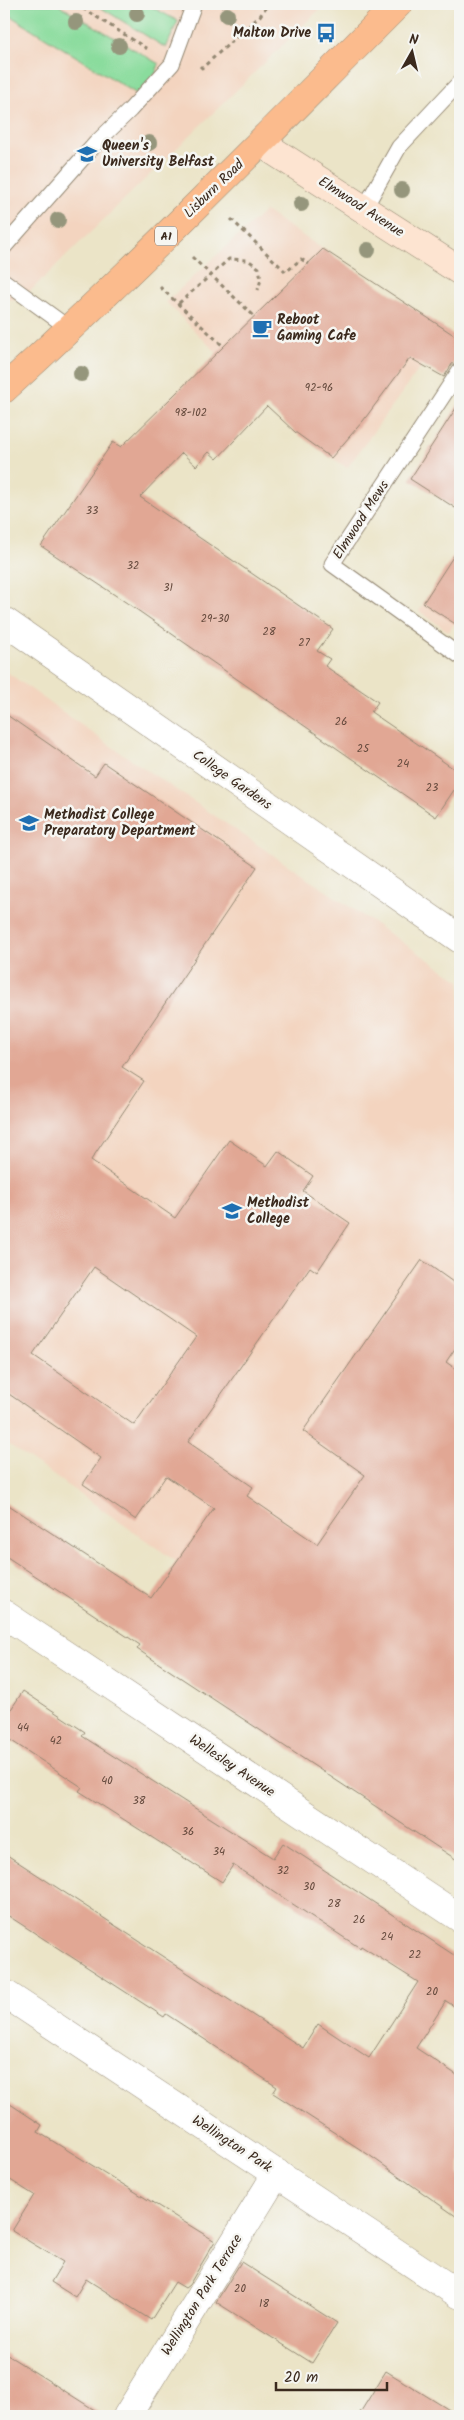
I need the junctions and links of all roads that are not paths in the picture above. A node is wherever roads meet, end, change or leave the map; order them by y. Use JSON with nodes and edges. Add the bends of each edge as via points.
{"nodes":[{"id":1,"x":194,"y":4,"type":"edge"},
{"id":2,"x":398,"y":4,"type":"edge"},
{"id":3,"x":381,"y":14,"type":"edge"},
{"id":4,"x":460,"y":82,"type":"edge"},
{"id":5,"x":261,"y":143,"type":"junction"},
{"id":6,"x":364,"y":209,"type":"junction"},
{"id":7,"x":4,"y":247,"type":"edge"},
{"id":8,"x":460,"y":271,"type":"edge"},
{"id":9,"x":4,"y":282,"type":"edge"},
{"id":10,"x":70,"y":329,"type":"junction"},
{"id":11,"x":460,"y":370,"type":"edge"},
{"id":12,"x":4,"y":390,"type":"edge"},
{"id":13,"x":4,"y":621,"type":"edge"},
{"id":14,"x":460,"y":656,"type":"edge"},
{"id":15,"x":460,"y":939,"type":"edge"},
{"id":16,"x":4,"y":1614,"type":"edge"},
{"id":17,"x":460,"y":1918,"type":"edge"},
{"id":18,"x":4,"y":1993,"type":"edge"},
{"id":19,"x":277,"y":2173,"type":"junction"},
{"id":20,"x":460,"y":2295,"type":"edge"},
{"id":21,"x":127,"y":2416,"type":"edge"}],
"edges":[{"from":1,"to":7,"type":"lane","via":[[172,64],[96,143]]},
{"from":2,"to":3,"type":"main road","name":"Lisburn Road","number":"A1"},
{"from":3,"to":5,"type":"main road","name":"Lisburn Road","number":"A1"},
{"from":4,"to":6,"type":"lane","via":[[399,147]]},
{"from":5,"to":6,"type":"street","name":"Elmwood Avenue"},
{"from":5,"to":10,"type":"main road","name":"Lisburn Road","number":"A1"},
{"from":6,"to":8,"type":"street","name":"Elmwood Avenue"},
{"from":9,"to":10,"type":"lane"},
{"from":10,"to":12,"type":"main road","name":"Lisburn Road","number":"A1"},
{"from":11,"to":14,"type":"lane","name":"Elmwood Mews","via":[[332,564]]},
{"from":13,"to":15,"type":"street","name":"College Gardens"},
{"from":16,"to":17,"type":"street","name":"Wellesley Avenue"},
{"from":18,"to":19,"type":"street","name":"Wellington Park"},
{"from":19,"to":20,"type":"street","name":"Wellington Park"},
{"from":19,"to":21,"type":"street","name":"Wellington Park Terrace"}]}
